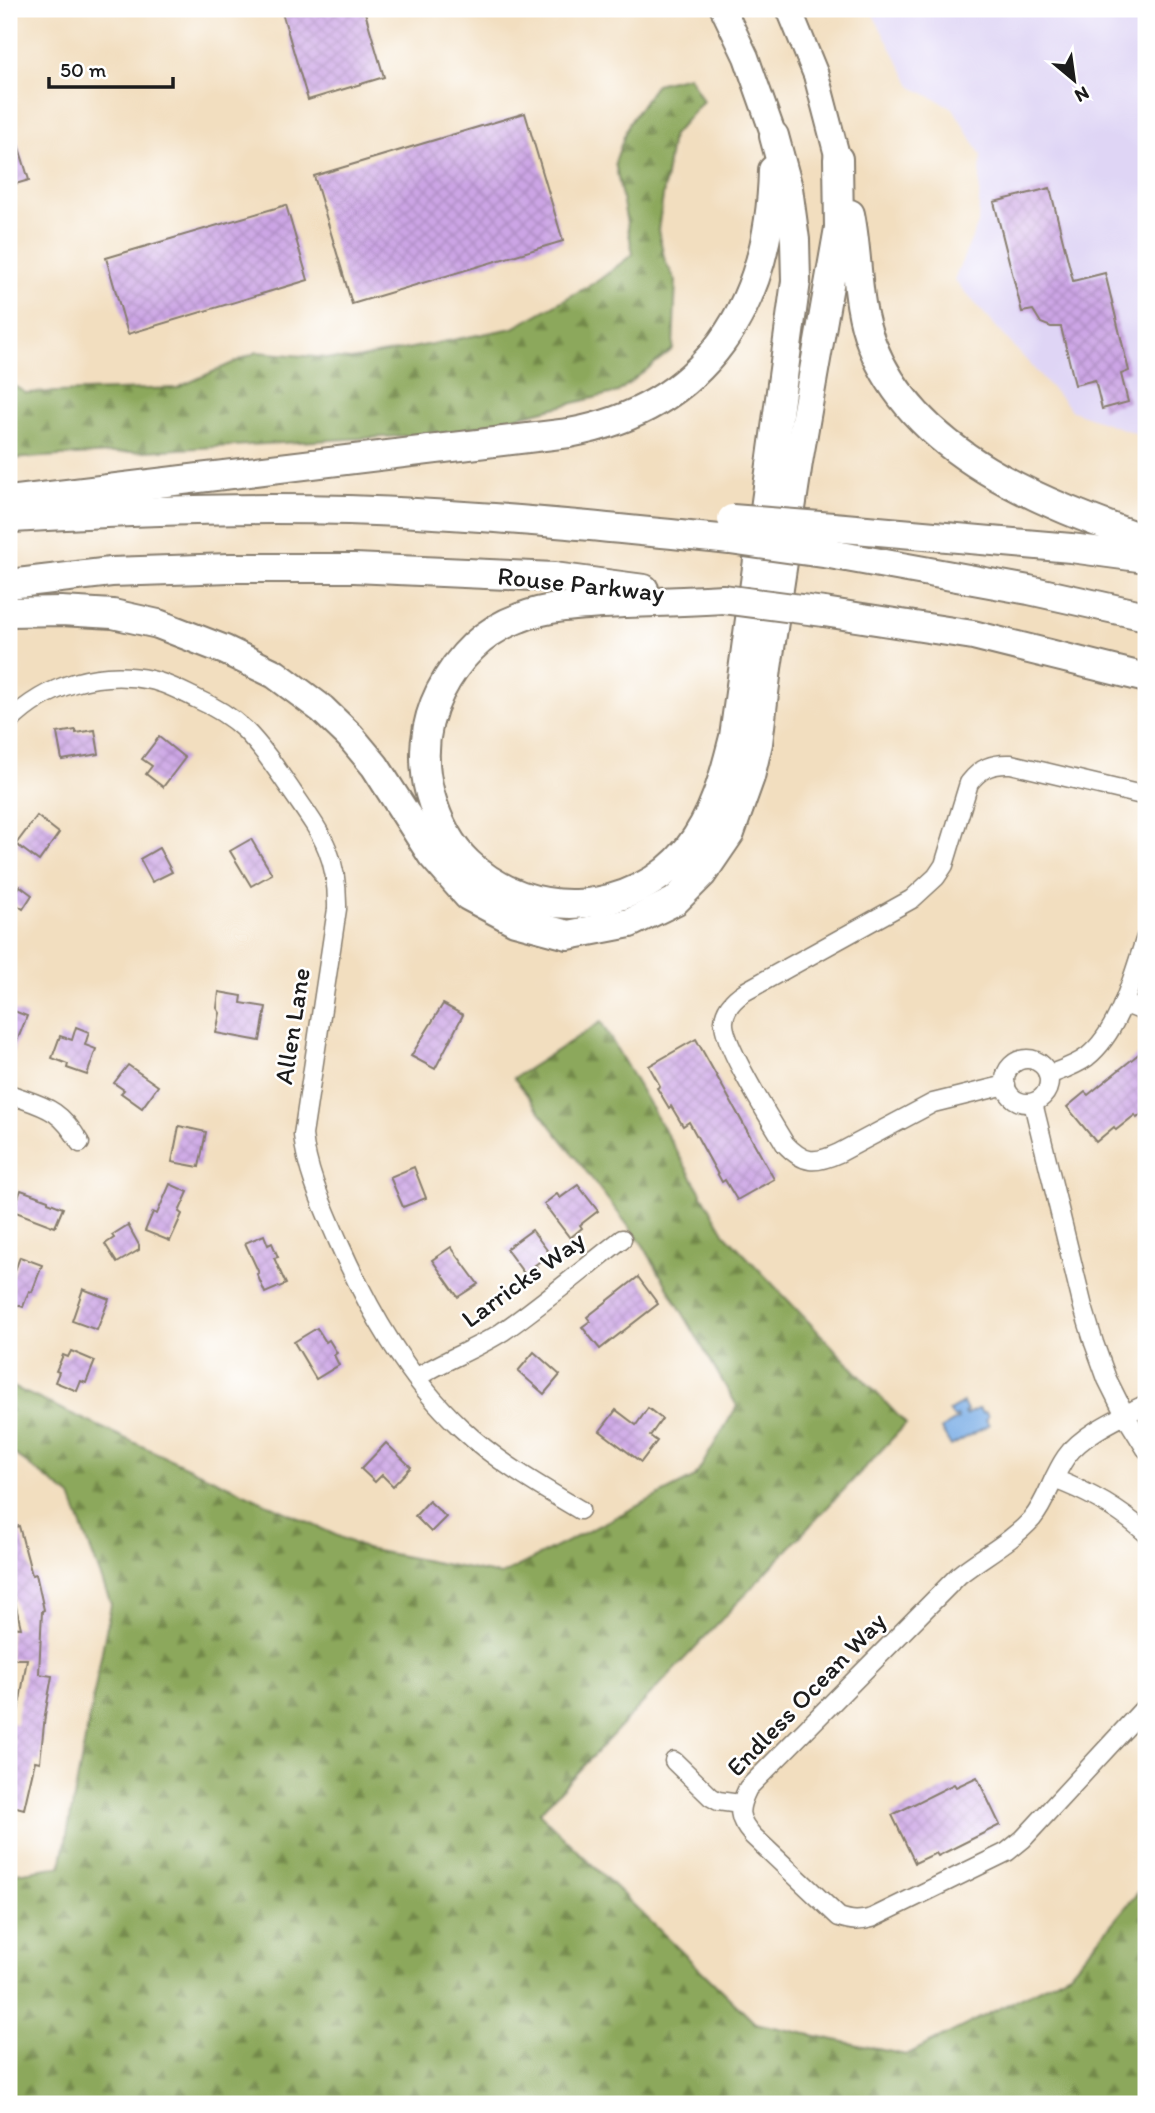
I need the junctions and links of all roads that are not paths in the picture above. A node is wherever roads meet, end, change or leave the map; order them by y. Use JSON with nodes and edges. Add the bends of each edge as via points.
{"nodes":[{"id":1,"x":723,"y":9,"type":"edge"},
{"id":2,"x":789,"y":9,"type":"edge"},
{"id":3,"x":774,"y":136,"type":"junction"},
{"id":4,"x":838,"y":159,"type":"junction"},
{"id":5,"x":9,"y":501,"type":"edge"},
{"id":6,"x":9,"y":518,"type":"edge"},
{"id":7,"x":832,"y":540,"type":"junction"},
{"id":8,"x":1146,"y":540,"type":"edge"},
{"id":9,"x":1146,"y":558,"type":"edge"},
{"id":10,"x":9,"y":584,"type":"edge"},
{"id":11,"x":723,"y":599,"type":"junction"},
{"id":12,"x":9,"y":612,"type":"edge"},
{"id":13,"x":1146,"y":616,"type":"edge"},
{"id":14,"x":1138,"y":677,"type":"edge"},
{"id":15,"x":10,"y":721,"type":"edge"},
{"id":16,"x":1146,"y":796,"type":"edge"},
{"id":17,"x":1146,"y":937,"type":"edge"},
{"id":18,"x":1123,"y":1003,"type":"junction"},
{"id":19,"x":1146,"y":1012,"type":"edge"},
{"id":20,"x":1048,"y":1075,"type":"junction"},
{"id":21,"x":1006,"y":1085,"type":"junction"},
{"id":22,"x":9,"y":1094,"type":"edge"},
{"id":23,"x":1033,"y":1104,"type":"junction"},
{"id":24,"x":80,"y":1143,"type":"dead end"},
{"id":25,"x":622,"y":1239,"type":"dead end"},
{"id":26,"x":416,"y":1378,"type":"junction"},
{"id":27,"x":1146,"y":1404,"type":"edge"},
{"id":28,"x":1125,"y":1415,"type":"junction"},
{"id":29,"x":1146,"y":1450,"type":"edge"},
{"id":30,"x":1054,"y":1479,"type":"junction"},
{"id":31,"x":580,"y":1510,"type":"dead end"},
{"id":32,"x":1146,"y":1533,"type":"edge"},
{"id":33,"x":1146,"y":1706,"type":"edge"},
{"id":34,"x":674,"y":1761,"type":"dead end"},
{"id":35,"x":740,"y":1804,"type":"junction"}],
"edges":[{"from":1,"to":3,"type":"street"},
{"from":2,"to":4,"type":"street","via":[[816,75]]},
{"from":3,"to":5,"type":"main road","via":[[768,233],[748,297],[710,358],[683,383],[625,418],[569,433]]},
{"from":3,"to":11,"type":"main road","via":[[788,188],[796,281],[734,737],[712,809],[687,851],[664,872],[618,898],[542,902],[515,895],[467,863],[452,844],[433,804],[424,752],[434,705],[463,656],[498,628],[548,609]]},
{"from":4,"to":8,"type":"main road","via":[[852,226],[861,311],[872,346],[906,404],[982,467],[1061,507]]},
{"from":4,"to":12,"type":"main road","via":[[839,228],[798,461],[758,743],[730,833],[702,874],[675,901],[630,923],[568,935],[515,921],[468,896],[432,855],[376,766],[350,736],[275,674],[158,624],[100,613]]},
{"from":6,"to":7,"type":"main road","bridge":true,"via":[[220,509],[349,510],[731,530]]},
{"from":7,"to":9,"type":"main road","via":[[1007,542]]},
{"from":7,"to":13,"type":"main road"},
{"from":10,"to":11,"type":"main road","name":"Rouse Parkway","via":[[111,572],[355,568],[554,578]]},
{"from":11,"to":14,"type":"main road","name":"Rouse Parkway","bridge":true,"via":[[974,635]]},
{"from":15,"to":26,"type":"street","name":"Allen Lane","via":[[41,697],[76,682],[128,677],[177,689],[223,712],[243,729],[324,838],[338,884],[337,909],[306,1111],[305,1155],[355,1281]]},
{"from":16,"to":21,"type":"street","via":[[1011,764],[987,767],[969,783],[944,865],[925,888],[735,999],[724,1022],[729,1044],[785,1144],[803,1160],[824,1160],[933,1103]]},
{"from":17,"to":18,"type":"street"},
{"from":18,"to":19,"type":"street"},
{"from":18,"to":20,"type":"street","via":[[1104,1039],[1088,1056]]},
{"from":20,"to":21,"type":"street","via":[[1039,1062],[1023,1059],[1010,1067]]},
{"from":20,"to":23,"type":"street","via":[[1048,1090]]},
{"from":21,"to":23,"type":"street","via":[[1014,1100]]},
{"from":22,"to":24,"type":"street","via":[[59,1114]]},
{"from":23,"to":28,"type":"street","via":[[1083,1307],[1107,1379]]},
{"from":25,"to":26,"type":"street","name":"Larricks Way","via":[[505,1330]]},
{"from":26,"to":31,"type":"street","name":"Allen Lane","via":[[481,1446]]},
{"from":27,"to":28,"type":"street","name":"Endless Ocean Way"},
{"from":28,"to":29,"type":"street"},
{"from":28,"to":30,"type":"street","name":"Endless Ocean Way","via":[[1073,1448]]},
{"from":30,"to":32,"type":"street","via":[[1106,1503]]},
{"from":30,"to":35,"type":"street","name":"Endless Ocean Way","via":[[1043,1503],[1022,1529],[959,1575],[748,1788]]},
{"from":33,"to":35,"type":"street","name":"Endless Ocean Way","via":[[1007,1852],[860,1921],[839,1917],[753,1836],[740,1817]]},
{"from":34,"to":35,"type":"street","via":[[711,1797]]}]}
